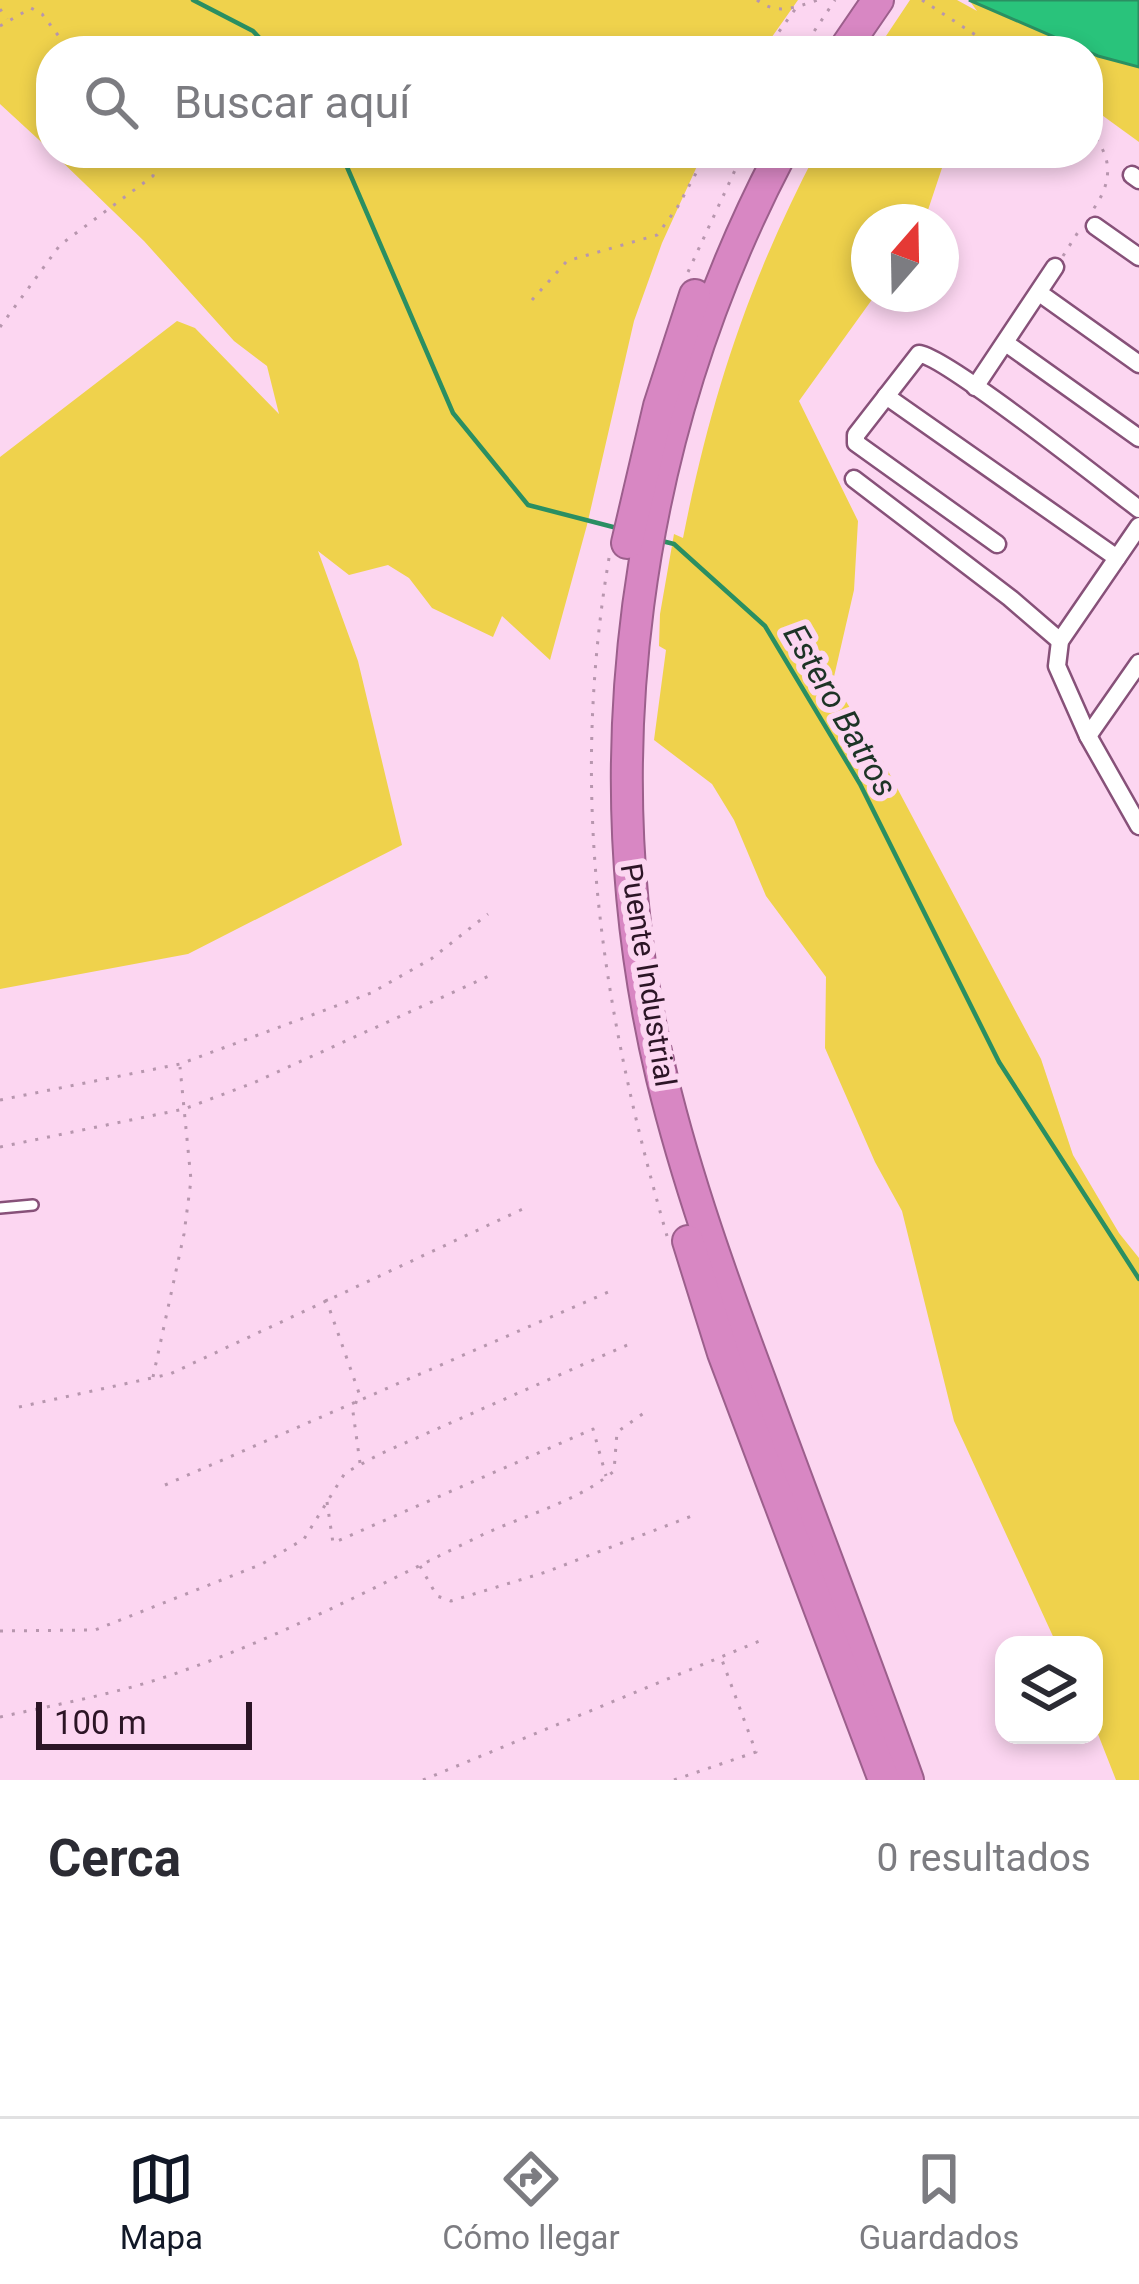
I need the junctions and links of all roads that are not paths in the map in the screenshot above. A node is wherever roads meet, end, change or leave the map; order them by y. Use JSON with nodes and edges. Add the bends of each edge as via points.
{"nodes":[{"id":1,"x":853,"y":0,"type":"edge"},
{"id":2,"x":878,"y":0,"type":"edge"},
{"id":3,"x":829,"y":36,"type":"edge"},
{"id":4,"x":853,"y":36,"type":"edge"},
{"id":5,"x":753,"y":168,"type":"edge"},
{"id":6,"x":774,"y":168,"type":"edge"},
{"id":7,"x":1095,"y":226,"type":"dead end"},
{"id":8,"x":1139,"y":257,"type":"edge"},
{"id":9,"x":1055,"y":267,"type":"road end"},
{"id":10,"x":1045,"y":297,"type":"dead end"},
{"id":11,"x":1010,"y":346,"type":"dead end"},
{"id":12,"x":1139,"y":364,"type":"edge"},
{"id":13,"x":975,"y":387,"type":"junction"},
{"id":14,"x":886,"y":396,"type":"junction"},
{"id":15,"x":1139,"y":438,"type":"edge"},
{"id":16,"x":854,"y":479,"type":"dead end"},
{"id":17,"x":1139,"y":509,"type":"edge"},
{"id":18,"x":1139,"y":526,"type":"edge"},
{"id":19,"x":997,"y":544,"type":"dead end"},
{"id":20,"x":1117,"y":558,"type":"junction"},
{"id":21,"x":1058,"y":650,"type":"junction"},
{"id":22,"x":1139,"y":663,"type":"edge"},
{"id":23,"x":1088,"y":736,"type":"junction"},
{"id":24,"x":1131,"y":795,"type":"edge"},
{"id":25,"x":1139,"y":826,"type":"edge"},
{"id":26,"x":622,"y":899,"type":"junction"},
{"id":27,"x":33,"y":1204,"type":"dead end"},
{"id":28,"x":0,"y":1208,"type":"edge"},
{"id":29,"x":884,"y":1780,"type":"edge"},
{"id":30,"x":908,"y":1780,"type":"edge"}],
"edges":[{"from":1,"to":3,"type":"highway"},
{"from":2,"to":4,"type":"highway"},
{"from":5,"to":26,"type":"highway","name":"Puente Industrial","via":[[675,351],[629,531],[608,724],[607,822]]},
{"from":6,"to":26,"type":"highway","name":"Puente Industrial","via":[[706,324],[653,518],[628,693]]},
{"from":7,"to":8,"type":"street"},
{"from":9,"to":13,"type":"street"},
{"from":10,"to":12,"type":"street"},
{"from":11,"to":15,"type":"street"},
{"from":13,"to":14,"type":"street","via":[[923,353]]},
{"from":13,"to":17,"type":"street"},
{"from":14,"to":19,"type":"street","via":[[856,435],[857,446]]},
{"from":14,"to":20,"type":"street"},
{"from":16,"to":21,"type":"street","via":[[1010,598]]},
{"from":18,"to":20,"type":"street"},
{"from":20,"to":21,"type":"street"},
{"from":21,"to":23,"type":"street"},
{"from":22,"to":23,"type":"street"},
{"from":23,"to":24,"type":"street"},
{"from":24,"to":25,"type":"street"},
{"from":26,"to":29,"type":"highway","name":"Puente Industrial","via":[[637,1056],[678,1211],[723,1353]]},
{"from":26,"to":30,"type":"highway","name":"Puente Industrial","via":[[698,1207]]},
{"from":27,"to":28,"type":"lane"}]}
